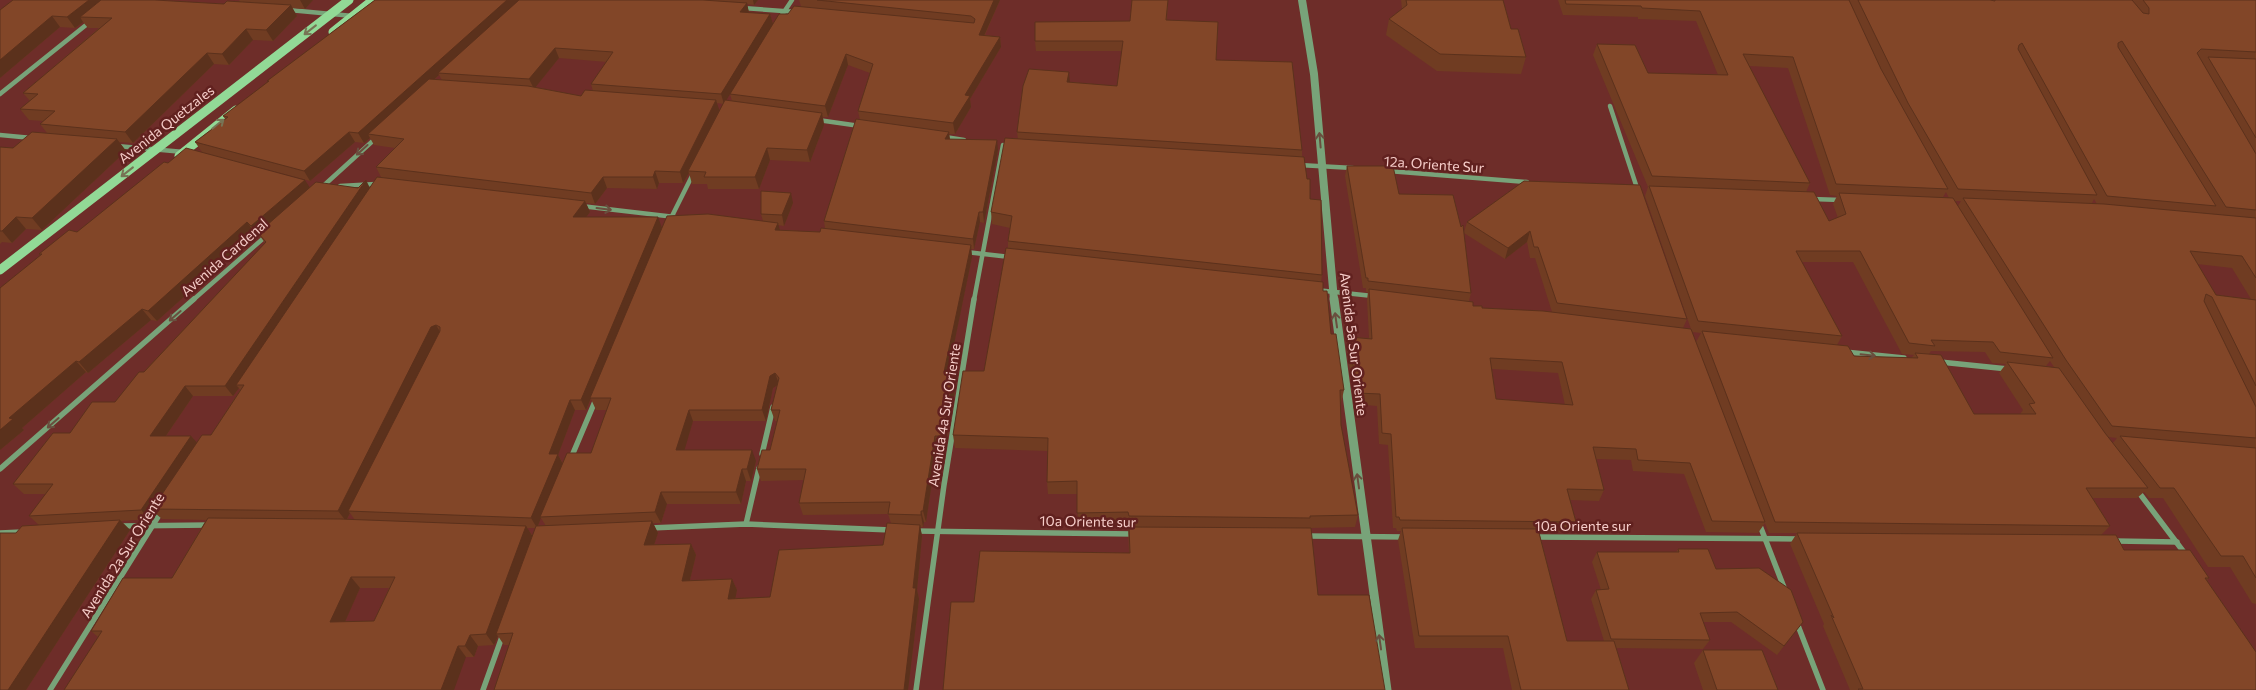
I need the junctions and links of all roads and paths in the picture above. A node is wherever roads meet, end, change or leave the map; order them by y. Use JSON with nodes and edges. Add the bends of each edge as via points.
{"nodes":[{"id":1,"x":349,"y":0,"type":"edge"},
{"id":2,"x":373,"y":0,"type":"edge"},
{"id":3,"x":792,"y":0,"type":"edge"},
{"id":4,"x":1302,"y":0,"type":"edge"},
{"id":5,"x":735,"y":8,"type":"edge"},
{"id":6,"x":283,"y":10,"type":"edge"},
{"id":7,"x":784,"y":11,"type":"junction"},
{"id":8,"x":332,"y":13,"type":"junction"},
{"id":9,"x":804,"y":13,"type":"edge"},
{"id":10,"x":353,"y":16,"type":"junction"},
{"id":11,"x":93,"y":19,"type":"edge"},
{"id":12,"x":774,"y":27,"type":"edge"},
{"id":13,"x":322,"y":40,"type":"edge"},
{"id":14,"x":0,"y":94,"type":"edge"},
{"id":15,"x":245,"y":103,"type":"edge"},
{"id":16,"x":1610,"y":106,"type":"dead end"},
{"id":17,"x":815,"y":120,"type":"edge"},
{"id":18,"x":864,"y":126,"type":"edge"},
{"id":19,"x":384,"y":130,"type":"edge"},
{"id":20,"x":0,"y":135,"type":"edge"},
{"id":21,"x":944,"y":137,"type":"edge"},
{"id":22,"x":39,"y":138,"type":"edge"},
{"id":23,"x":973,"y":141,"type":"edge"},
{"id":24,"x":993,"y":144,"type":"edge"},
{"id":25,"x":107,"y":145,"type":"edge"},
{"id":26,"x":1003,"y":145,"type":"junction"},
{"id":27,"x":1013,"y":146,"type":"edge"},
{"id":28,"x":156,"y":149,"type":"junction"},
{"id":29,"x":188,"y":153,"type":"junction"},
{"id":30,"x":168,"y":164,"type":"edge"},
{"id":31,"x":1292,"y":164,"type":"edge"},
{"id":32,"x":697,"y":166,"type":"edge"},
{"id":33,"x":1322,"y":166,"type":"junction"},
{"id":34,"x":1361,"y":169,"type":"edge"},
{"id":35,"x":1381,"y":171,"type":"edge"},
{"id":36,"x":1529,"y":182,"type":"edge"},
{"id":37,"x":312,"y":185,"type":"edge"},
{"id":38,"x":321,"y":188,"type":"junction"},
{"id":39,"x":1628,"y":190,"type":"edge"},
{"id":40,"x":376,"y":191,"type":"edge"},
{"id":41,"x":1638,"y":191,"type":"junction"},
{"id":42,"x":1648,"y":191,"type":"edge"},
{"id":43,"x":313,"y":194,"type":"edge"},
{"id":44,"x":1808,"y":199,"type":"edge"},
{"id":45,"x":1641,"y":200,"type":"edge"},
{"id":46,"x":1848,"y":201,"type":"edge"},
{"id":47,"x":575,"y":205,"type":"edge"},
{"id":48,"x":671,"y":216,"type":"junction"},
{"id":49,"x":681,"y":218,"type":"edge"},
{"id":50,"x":668,"y":226,"type":"edge"},
{"id":51,"x":269,"y":234,"type":"edge"},
{"id":52,"x":961,"y":252,"type":"edge"},
{"id":53,"x":980,"y":254,"type":"junction"},
{"id":54,"x":1020,"y":258,"type":"edge"},
{"id":55,"x":0,"y":270,"type":"edge"},
{"id":56,"x":1313,"y":289,"type":"edge"},
{"id":57,"x":1333,"y":291,"type":"junction"},
{"id":58,"x":1382,"y":298,"type":"edge"},
{"id":59,"x":1835,"y":351,"type":"edge"},
{"id":60,"x":1914,"y":360,"type":"edge"},
{"id":61,"x":1934,"y":362,"type":"edge"},
{"id":62,"x":2014,"y":370,"type":"edge"},
{"id":63,"x":600,"y":388,"type":"edge"},
{"id":64,"x":775,"y":399,"type":"edge"},
{"id":65,"x":570,"y":461,"type":"edge"},
{"id":66,"x":0,"y":469,"type":"edge"},
{"id":67,"x":2135,"y":488,"type":"edge"},
{"id":68,"x":164,"y":508,"type":"edge"},
{"id":69,"x":1758,"y":520,"type":"edge"},
{"id":70,"x":153,"y":524,"type":"junction"},
{"id":71,"x":746,"y":524,"type":"junction"},
{"id":72,"x":212,"y":525,"type":"edge"},
{"id":73,"x":115,"y":527,"type":"edge"},
{"id":74,"x":638,"y":529,"type":"edge"},
{"id":75,"x":898,"y":530,"type":"edge"},
{"id":76,"x":908,"y":531,"type":"edge"},
{"id":77,"x":29,"y":532,"type":"edge"},
{"id":78,"x":936,"y":532,"type":"junction"},
{"id":79,"x":0,"y":533,"type":"edge"},
{"id":80,"x":1146,"y":534,"type":"edge"},
{"id":81,"x":1296,"y":536,"type":"edge"},
{"id":82,"x":1366,"y":536,"type":"junction"},
{"id":83,"x":1415,"y":537,"type":"edge"},
{"id":84,"x":1525,"y":537,"type":"edge"},
{"id":85,"x":1765,"y":539,"type":"junction"},
{"id":86,"x":1804,"y":539,"type":"edge"},
{"id":87,"x":2109,"y":541,"type":"edge"},
{"id":88,"x":2177,"y":542,"type":"junction"},
{"id":89,"x":2188,"y":559,"type":"edge"},
{"id":90,"x":1789,"y":601,"type":"edge"},
{"id":91,"x":1796,"y":619,"type":"edge"},
{"id":92,"x":506,"y":626,"type":"edge"},
{"id":93,"x":50,"y":690,"type":"edge"},
{"id":94,"x":483,"y":690,"type":"edge"},
{"id":95,"x":916,"y":690,"type":"edge"},
{"id":96,"x":1387,"y":690,"type":"edge"},
{"id":97,"x":1823,"y":690,"type":"edge"}],
"edges":[{"from":1,"to":8,"type":"main road","name":"Avenida Quetzales"},
{"from":2,"to":10,"type":"main road"},
{"from":3,"to":7,"type":"street"},
{"from":33,"to":4,"type":"street","name":"Avenida 5a Sur Oriente","one_way":true,"via":[[1314,74]]},
{"from":5,"to":7,"type":"street"},
{"from":6,"to":8,"type":"street"},
{"from":7,"to":9,"type":"street"},
{"from":7,"to":12,"type":"street"},
{"from":8,"to":10,"type":"street"},
{"from":8,"to":28,"type":"main road","name":"Avenida Quetzales","one_way":true},
{"from":10,"to":13,"type":"main road"},
{"from":11,"to":14,"type":"street"},
{"from":29,"to":15,"type":"main road","one_way":true},
{"from":16,"to":41,"type":"street"},
{"from":17,"to":18,"type":"street"},
{"from":19,"to":38,"type":"street","one_way":true},
{"from":20,"to":22,"type":"street"},
{"from":21,"to":23,"type":"street"},
{"from":24,"to":26,"type":"street"},
{"from":25,"to":28,"type":"street"},
{"from":26,"to":27,"type":"street"},
{"from":26,"to":53,"type":"street","name":"Avenida 4a Sur Oriente"},
{"from":28,"to":29,"type":"street"},
{"from":28,"to":55,"type":"main road","name":"Avenida Quetzales","one_way":true},
{"from":29,"to":30,"type":"main road"},
{"from":31,"to":33,"type":"street"},
{"from":32,"to":48,"type":"street"},
{"from":33,"to":34,"type":"street"},
{"from":33,"to":57,"type":"street","name":"Avenida 5a Sur Oriente"},
{"from":35,"to":36,"type":"street","name":"12a. Oriente Sur"},
{"from":37,"to":38,"type":"street"},
{"from":38,"to":40,"type":"street","via":[[381,183]]},
{"from":38,"to":43,"type":"street"},
{"from":39,"to":41,"type":"street"},
{"from":41,"to":42,"type":"street"},
{"from":41,"to":45,"type":"street"},
{"from":44,"to":46,"type":"street"},
{"from":47,"to":48,"type":"street","one_way":true},
{"from":48,"to":49,"type":"street"},
{"from":48,"to":50,"type":"street"},
{"from":51,"to":66,"type":"street","name":"Avenida Cardenal","one_way":true},
{"from":52,"to":53,"type":"street"},
{"from":53,"to":54,"type":"street"},
{"from":53,"to":78,"type":"street","name":"Avenida 4a Sur Oriente"},
{"from":56,"to":57,"type":"street"},
{"from":57,"to":58,"type":"street"},
{"from":82,"to":57,"type":"street","name":"Avenida 5a Sur Oriente","one_way":true},
{"from":59,"to":60,"type":"street","one_way":true},
{"from":61,"to":62,"type":"street"},
{"from":63,"to":65,"type":"street"},
{"from":64,"to":71,"type":"street"},
{"from":67,"to":88,"type":"street"},
{"from":68,"to":70,"type":"street","name":"Avenida 2a Sur Oriente"},
{"from":69,"to":85,"type":"street"},
{"from":70,"to":72,"type":"street"},
{"from":70,"to":73,"type":"street"},
{"from":70,"to":93,"type":"street","name":"Avenida 2a Sur Oriente"},
{"from":71,"to":74,"type":"street"},
{"from":71,"to":75,"type":"street"},
{"from":76,"to":78,"type":"street","name":"10a Oriente sur"},
{"from":77,"to":79,"type":"street"},
{"from":78,"to":80,"type":"street","name":"10a Oriente sur"},
{"from":78,"to":95,"type":"street","name":"Avenida 4a Sur Oriente"},
{"from":81,"to":82,"type":"street"},
{"from":82,"to":83,"type":"street"},
{"from":96,"to":82,"type":"street","name":"Avenida 5a Sur Oriente","one_way":true},
{"from":84,"to":85,"type":"street","name":"10a Oriente sur"},
{"from":85,"to":86,"type":"street","name":"10a Oriente sur"},
{"from":85,"to":90,"type":"street"},
{"from":87,"to":88,"type":"street"},
{"from":88,"to":89,"type":"street"},
{"from":91,"to":97,"type":"street"},
{"from":92,"to":94,"type":"street"}]}
